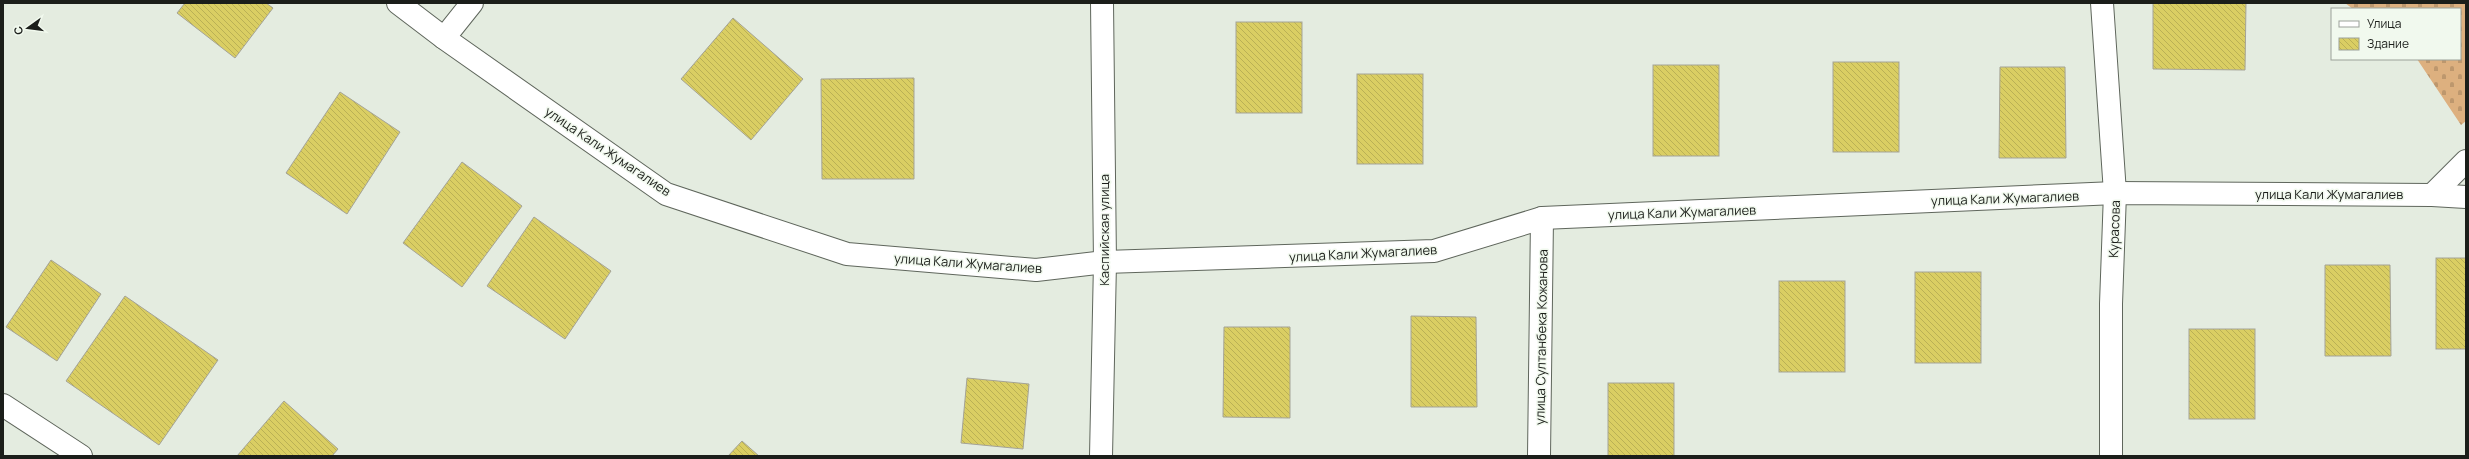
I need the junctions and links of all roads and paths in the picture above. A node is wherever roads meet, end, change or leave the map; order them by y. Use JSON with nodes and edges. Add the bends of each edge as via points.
{"nodes":[{"id":1,"x":398,"y":3,"type":"edge"},
{"id":2,"x":472,"y":3,"type":"edge"},
{"id":3,"x":1102,"y":3,"type":"edge"},
{"id":4,"x":2102,"y":3,"type":"edge"},
{"id":5,"x":444,"y":38,"type":"junction"},
{"id":6,"x":2466,"y":161,"type":"edge"},
{"id":7,"x":2115,"y":193,"type":"junction"},
{"id":8,"x":2432,"y":195,"type":"junction"},
{"id":9,"x":2466,"y":197,"type":"edge"},
{"id":10,"x":1542,"y":218,"type":"junction"},
{"id":11,"x":1105,"y":262,"type":"junction"},
{"id":12,"x":3,"y":405,"type":"edge"},
{"id":13,"x":81,"y":456,"type":"edge"},
{"id":14,"x":1101,"y":456,"type":"edge"},
{"id":15,"x":1539,"y":456,"type":"edge"},
{"id":16,"x":2112,"y":456,"type":"edge"}],
"edges":[{"from":1,"to":5,"type":"street","name":"улица Кали Жумагалиев"},
{"from":2,"to":5,"type":"street"},
{"from":3,"to":11,"type":"street","name":"Каспийская улица"},
{"from":4,"to":7,"type":"street","name":"Курасова"},
{"from":5,"to":11,"type":"street","name":"улица Кали Жумагалиев","via":[[666,194],[847,254],[1036,270]]},
{"from":6,"to":8,"type":"street"},
{"from":7,"to":8,"type":"street","name":"улица Кали Жумагалиев"},
{"from":7,"to":10,"type":"street","name":"улица Кали Жумагалиев"},
{"from":7,"to":16,"type":"street","name":"Курасова","via":[[2111,304]]},
{"from":8,"to":9,"type":"street","name":"улица Кали Жумагалиев"},
{"from":10,"to":11,"type":"street","name":"улица Кали Жумагалиев","via":[[1434,251]]},
{"from":10,"to":15,"type":"street","name":"улица Султанбека Кожанова"},
{"from":11,"to":14,"type":"street","name":"Каспийская улица"},
{"from":12,"to":13,"type":"street"}]}
